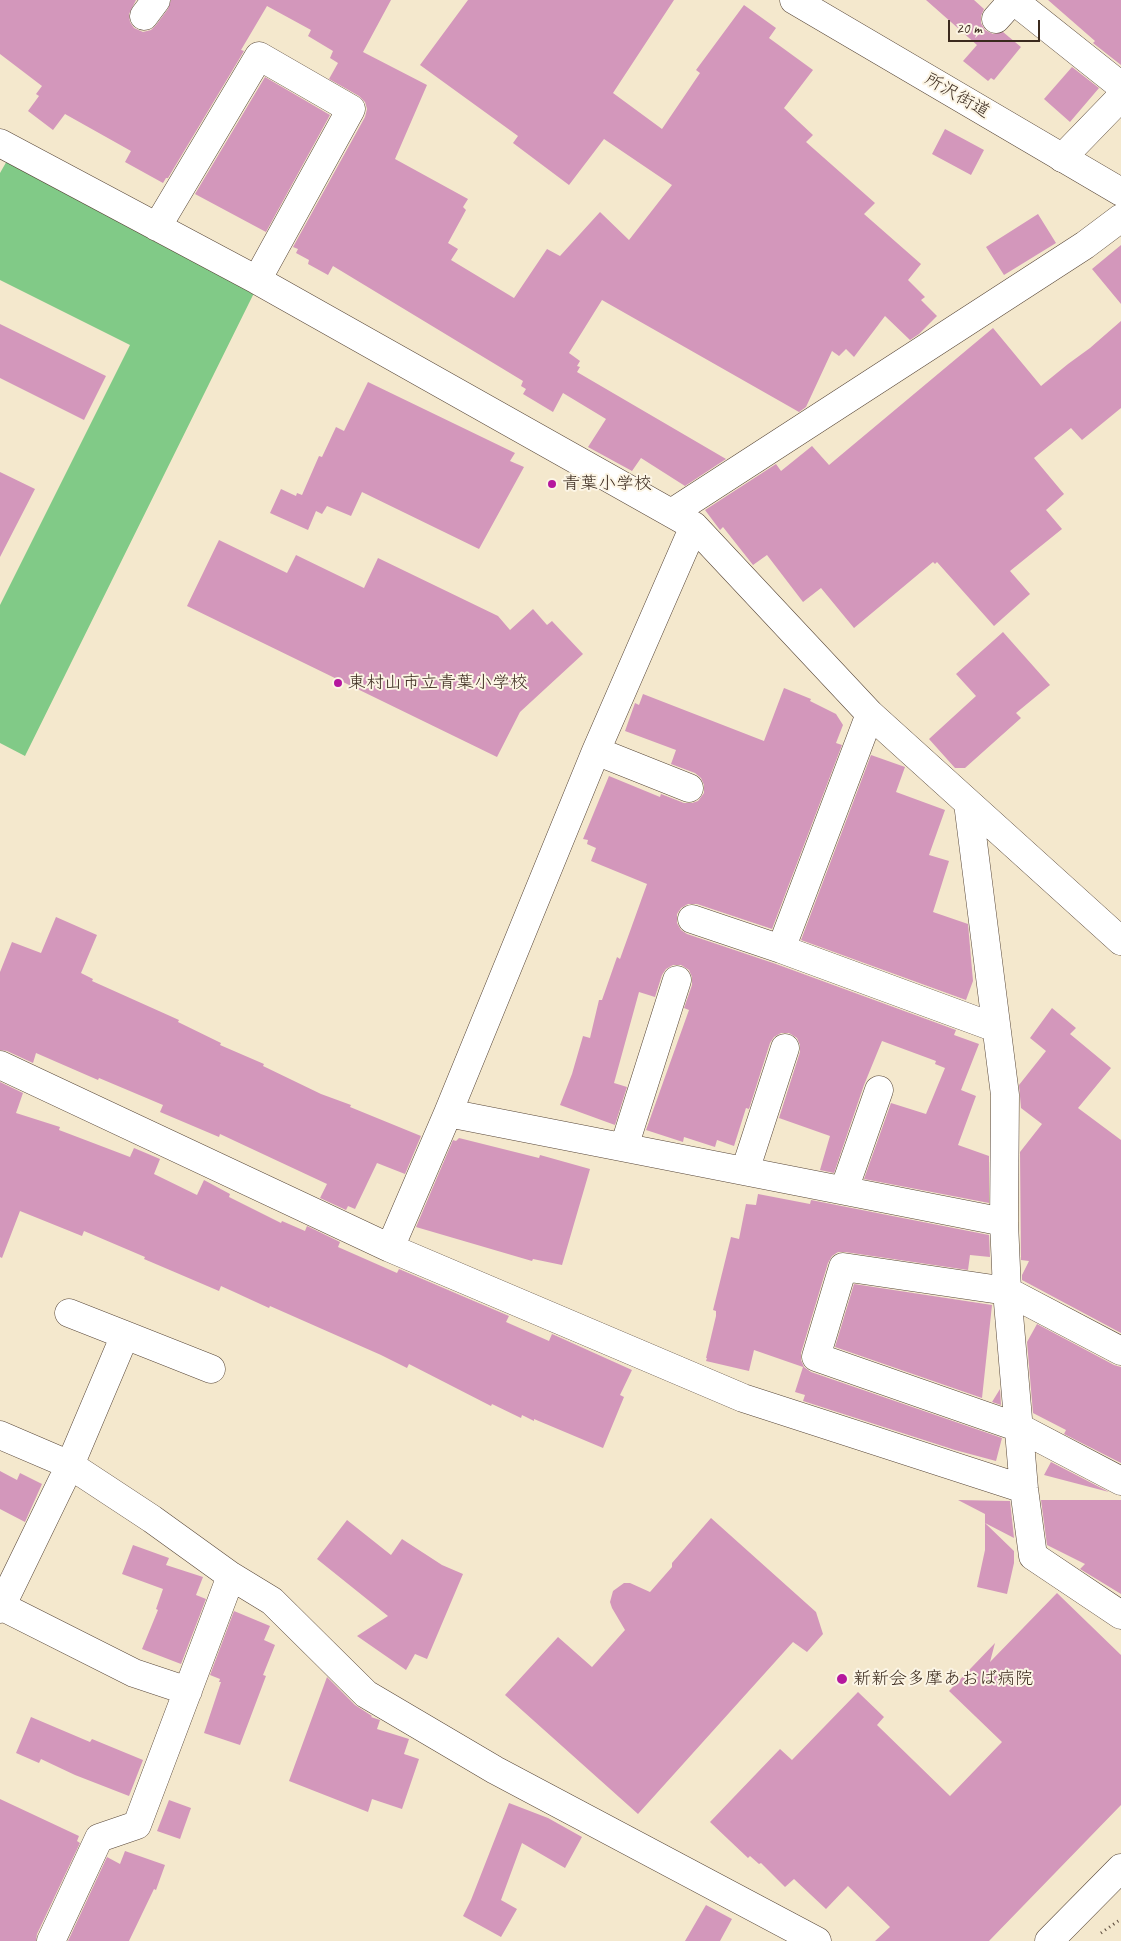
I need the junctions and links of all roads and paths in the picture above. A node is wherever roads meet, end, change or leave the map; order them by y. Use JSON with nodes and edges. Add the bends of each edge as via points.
{"nodes":[{"id":1,"x":794,"y":0,"type":"edge"},
{"id":2,"x":1007,"y":6,"type":"edge"},
{"id":3,"x":1121,"y":86,"type":"edge"},
{"id":4,"x":1121,"y":97,"type":"edge"},
{"id":5,"x":0,"y":143,"type":"edge"},
{"id":6,"x":1062,"y":158,"type":"junction"},
{"id":7,"x":1121,"y":192,"type":"edge"},
{"id":8,"x":1121,"y":218,"type":"edge"},
{"id":9,"x":157,"y":227,"type":"junction"},
{"id":10,"x":257,"y":280,"type":"junction"},
{"id":11,"x":683,"y":519,"type":"junction"},
{"id":12,"x":870,"y":714,"type":"junction"},
{"id":13,"x":596,"y":751,"type":"junction"},
{"id":14,"x":689,"y":788,"type":"dead end"},
{"id":15,"x":968,"y":804,"type":"junction"},
{"id":16,"x":692,"y":919,"type":"dead end"},
{"id":17,"x":1121,"y":941,"type":"edge"},
{"id":18,"x":781,"y":948,"type":"junction"},
{"id":19,"x":677,"y":980,"type":"dead end"},
{"id":20,"x":996,"y":1028,"type":"junction"},
{"id":21,"x":785,"y":1048,"type":"dead end"},
{"id":22,"x":0,"y":1065,"type":"edge"},
{"id":23,"x":879,"y":1090,"type":"dead end"},
{"id":24,"x":448,"y":1112,"type":"junction"},
{"id":25,"x":624,"y":1147,"type":"junction"},
{"id":26,"x":745,"y":1171,"type":"junction"},
{"id":27,"x":844,"y":1190,"type":"junction"},
{"id":28,"x":1004,"y":1222,"type":"junction"},
{"id":29,"x":390,"y":1248,"type":"junction"},
{"id":30,"x":1008,"y":1291,"type":"junction"},
{"id":31,"x":70,"y":1313,"type":"dead end"},
{"id":32,"x":125,"y":1335,"type":"junction"},
{"id":33,"x":1121,"y":1351,"type":"edge"},
{"id":34,"x":211,"y":1370,"type":"dead end"},
{"id":35,"x":1020,"y":1428,"type":"junction"},
{"id":36,"x":0,"y":1435,"type":"edge"},
{"id":37,"x":70,"y":1465,"type":"junction"},
{"id":38,"x":1121,"y":1481,"type":"edge"},
{"id":39,"x":1024,"y":1489,"type":"junction"},
{"id":40,"x":231,"y":1576,"type":"junction"},
{"id":41,"x":1,"y":1608,"type":"edge"},
{"id":42,"x":1121,"y":1615,"type":"edge"},
{"id":43,"x":188,"y":1691,"type":"junction"},
{"id":44,"x":1121,"y":1868,"type":"edge"},
{"id":45,"x":1121,"y":1919,"type":"edge"},
{"id":46,"x":1098,"y":1936,"type":"dead end"},
{"id":47,"x":51,"y":1941,"type":"edge"},
{"id":48,"x":817,"y":1941,"type":"edge"},
{"id":49,"x":1049,"y":1941,"type":"edge"}],
"edges":[{"from":1,"to":6,"type":"street","name":"所沢街道"},
{"from":2,"to":3,"type":"street"},
{"from":4,"to":6,"type":"street"},
{"from":5,"to":9,"type":"street"},
{"from":6,"to":7,"type":"street","name":"所沢街道"},
{"from":8,"to":11,"type":"street"},
{"from":9,"to":10,"type":"street"},
{"from":9,"to":10,"type":"street","via":[[259,56],[350,109]]},
{"from":10,"to":11,"type":"street"},
{"from":11,"to":12,"type":"street"},
{"from":11,"to":13,"type":"street"},
{"from":12,"to":15,"type":"street"},
{"from":12,"to":18,"type":"street"},
{"from":13,"to":14,"type":"street"},
{"from":13,"to":24,"type":"street"},
{"from":15,"to":17,"type":"street"},
{"from":15,"to":20,"type":"street"},
{"from":16,"to":18,"type":"street"},
{"from":18,"to":20,"type":"street"},
{"from":19,"to":25,"type":"street"},
{"from":20,"to":28,"type":"street","via":[[1005,1095]]},
{"from":21,"to":26,"type":"street"},
{"from":22,"to":29,"type":"street"},
{"from":23,"to":27,"type":"street"},
{"from":24,"to":25,"type":"street"},
{"from":24,"to":29,"type":"street"},
{"from":25,"to":26,"type":"street"},
{"from":26,"to":27,"type":"street"},
{"from":27,"to":28,"type":"street"},
{"from":28,"to":30,"type":"street"},
{"from":29,"to":39,"type":"street","via":[[743,1398]]},
{"from":30,"to":33,"type":"street"},
{"from":30,"to":35,"type":"street"},
{"from":30,"to":35,"type":"street","via":[[843,1267],[816,1357]]},
{"from":31,"to":32,"type":"street"},
{"from":32,"to":34,"type":"street"},
{"from":32,"to":37,"type":"street"},
{"from":35,"to":38,"type":"street"},
{"from":35,"to":39,"type":"street"},
{"from":36,"to":37,"type":"street"},
{"from":37,"to":40,"type":"street"},
{"from":37,"to":41,"type":"street"},
{"from":39,"to":42,"type":"street","via":[[1033,1556]]},
{"from":40,"to":43,"type":"street"},
{"from":40,"to":48,"type":"street","via":[[272,1601],[366,1694],[495,1770]]},
{"from":41,"to":43,"type":"street","via":[[134,1673]]},
{"from":43,"to":47,"type":"street","via":[[136,1825],[100,1838]]},
{"from":44,"to":49,"type":"street"},
{"from":45,"to":46,"type":"path"}]}
